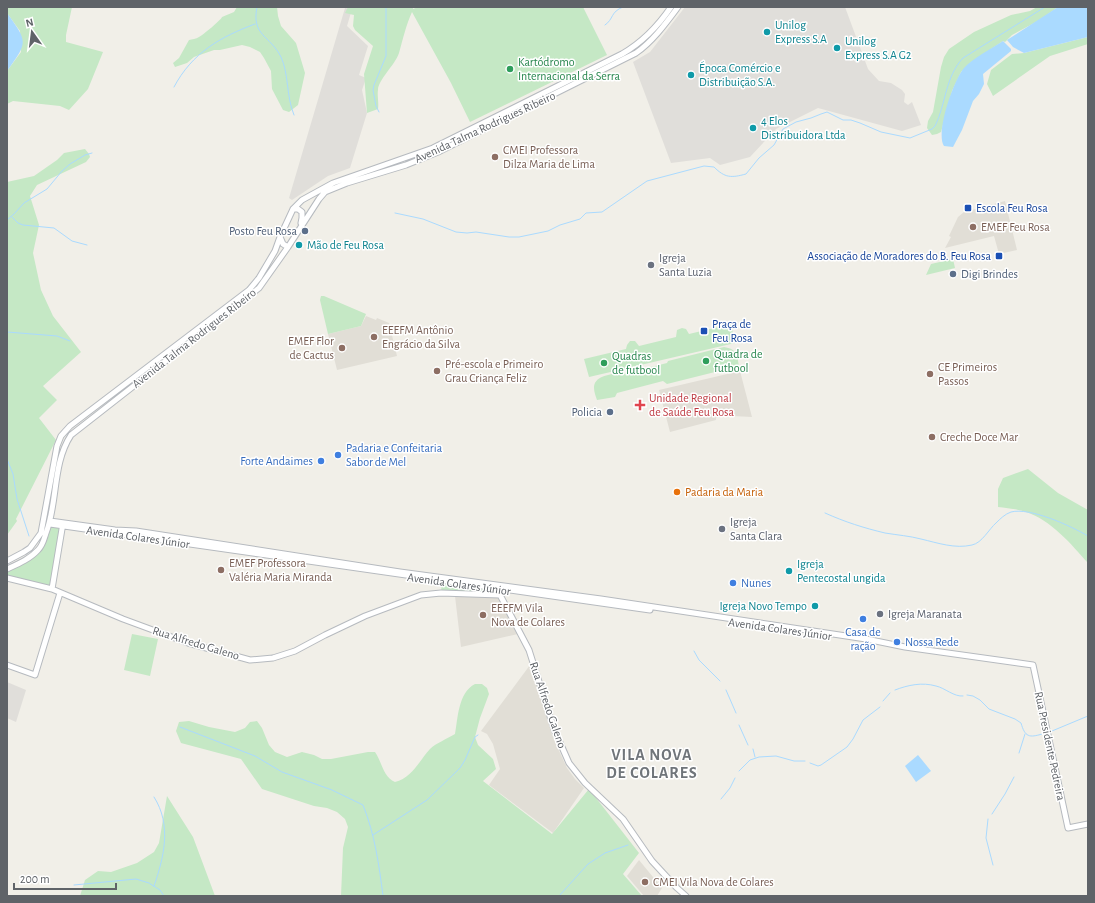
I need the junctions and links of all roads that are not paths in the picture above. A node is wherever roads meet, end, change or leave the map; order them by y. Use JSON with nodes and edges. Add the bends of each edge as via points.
{"nodes":[{"id":1,"x":671,"y":7,"type":"edge"},
{"id":2,"x":678,"y":7,"type":"edge"},
{"id":3,"x":293,"y":210,"type":"junction"},
{"id":4,"x":299,"y":230,"type":"junction"},
{"id":5,"x":280,"y":237,"type":"junction"},
{"id":6,"x":288,"y":247,"type":"junction"},
{"id":7,"x":50,"y":523,"type":"junction"},
{"id":8,"x":63,"y":524,"type":"junction"},
{"id":9,"x":7,"y":561,"type":"edge"},
{"id":10,"x":7,"y":569,"type":"edge"},
{"id":11,"x":7,"y":578,"type":"edge"},
{"id":12,"x":497,"y":587,"type":"junction"},
{"id":13,"x":52,"y":589,"type":"junction"},
{"id":14,"x":60,"y":593,"type":"junction"},
{"id":15,"x":500,"y":595,"type":"junction"},
{"id":16,"x":7,"y":665,"type":"edge"},
{"id":17,"x":1033,"y":665,"type":"joint"},
{"id":18,"x":1088,"y":824,"type":"edge"},
{"id":19,"x":686,"y":896,"type":"edge"}],
"edges":[{"from":1,"to":3,"type":"street","name":"Avenida Talma Rodrigues Ribeiro","via":[[652,31],[622,54],[433,148],[328,185],[302,200]]},
{"from":2,"to":4,"type":"street","name":"Avenida Talma Rodrigues Ribeiro","via":[[661,29],[636,53],[438,152],[326,192]]},
{"from":3,"to":4,"type":"street","via":[[298,209],[302,212]]},
{"from":3,"to":5,"type":"street","name":"Avenida Talma Rodrigues Ribeiro"},
{"from":4,"to":6,"type":"street","name":"Avenida Talma Rodrigues Ribeiro"},
{"from":5,"to":6,"type":"street","via":[[283,244]]},
{"from":5,"to":9,"type":"street","name":"Avenida Talma Rodrigues Ribeiro","via":[[275,251],[249,290],[70,426],[61,436],[41,533],[30,548]]},
{"from":6,"to":7,"type":"street","name":"Avenida Talma Rodrigues Ribeiro","via":[[264,282],[253,293],[71,435],[60,464]]},
{"from":7,"to":8,"type":"street","name":"Avenida Colares Júnior"},
{"from":7,"to":10,"type":"street","name":"Avenida Talma Rodrigues Ribeiro","via":[[39,549],[29,558]]},
{"from":8,"to":12,"type":"street","name":"Avenida Colares Júnior"},
{"from":8,"to":13,"type":"street"},
{"from":11,"to":13,"type":"street","name":"Rua Alfredo Galeno"},
{"from":12,"to":15,"type":"street","name":"Rua Alfredo Galeno"},
{"from":12,"to":17,"type":"street","name":"Avenida Colares Júnior"},
{"from":13,"to":14,"type":"street","name":"Rua Alfredo Galeno"},
{"from":14,"to":15,"type":"street","name":"Rua Alfredo Galeno","via":[[188,643],[250,660],[273,658],[295,651],[365,616],[420,595]]},
{"from":14,"to":16,"type":"street","via":[[34,675]]},
{"from":15,"to":19,"type":"street","name":"Rua Alfredo Galeno","via":[[529,650],[554,729],[570,763],[585,783],[623,819],[652,861]]},
{"from":17,"to":18,"type":"street","name":"Rua Presidente Pedreira","via":[[1068,828]]}]}
